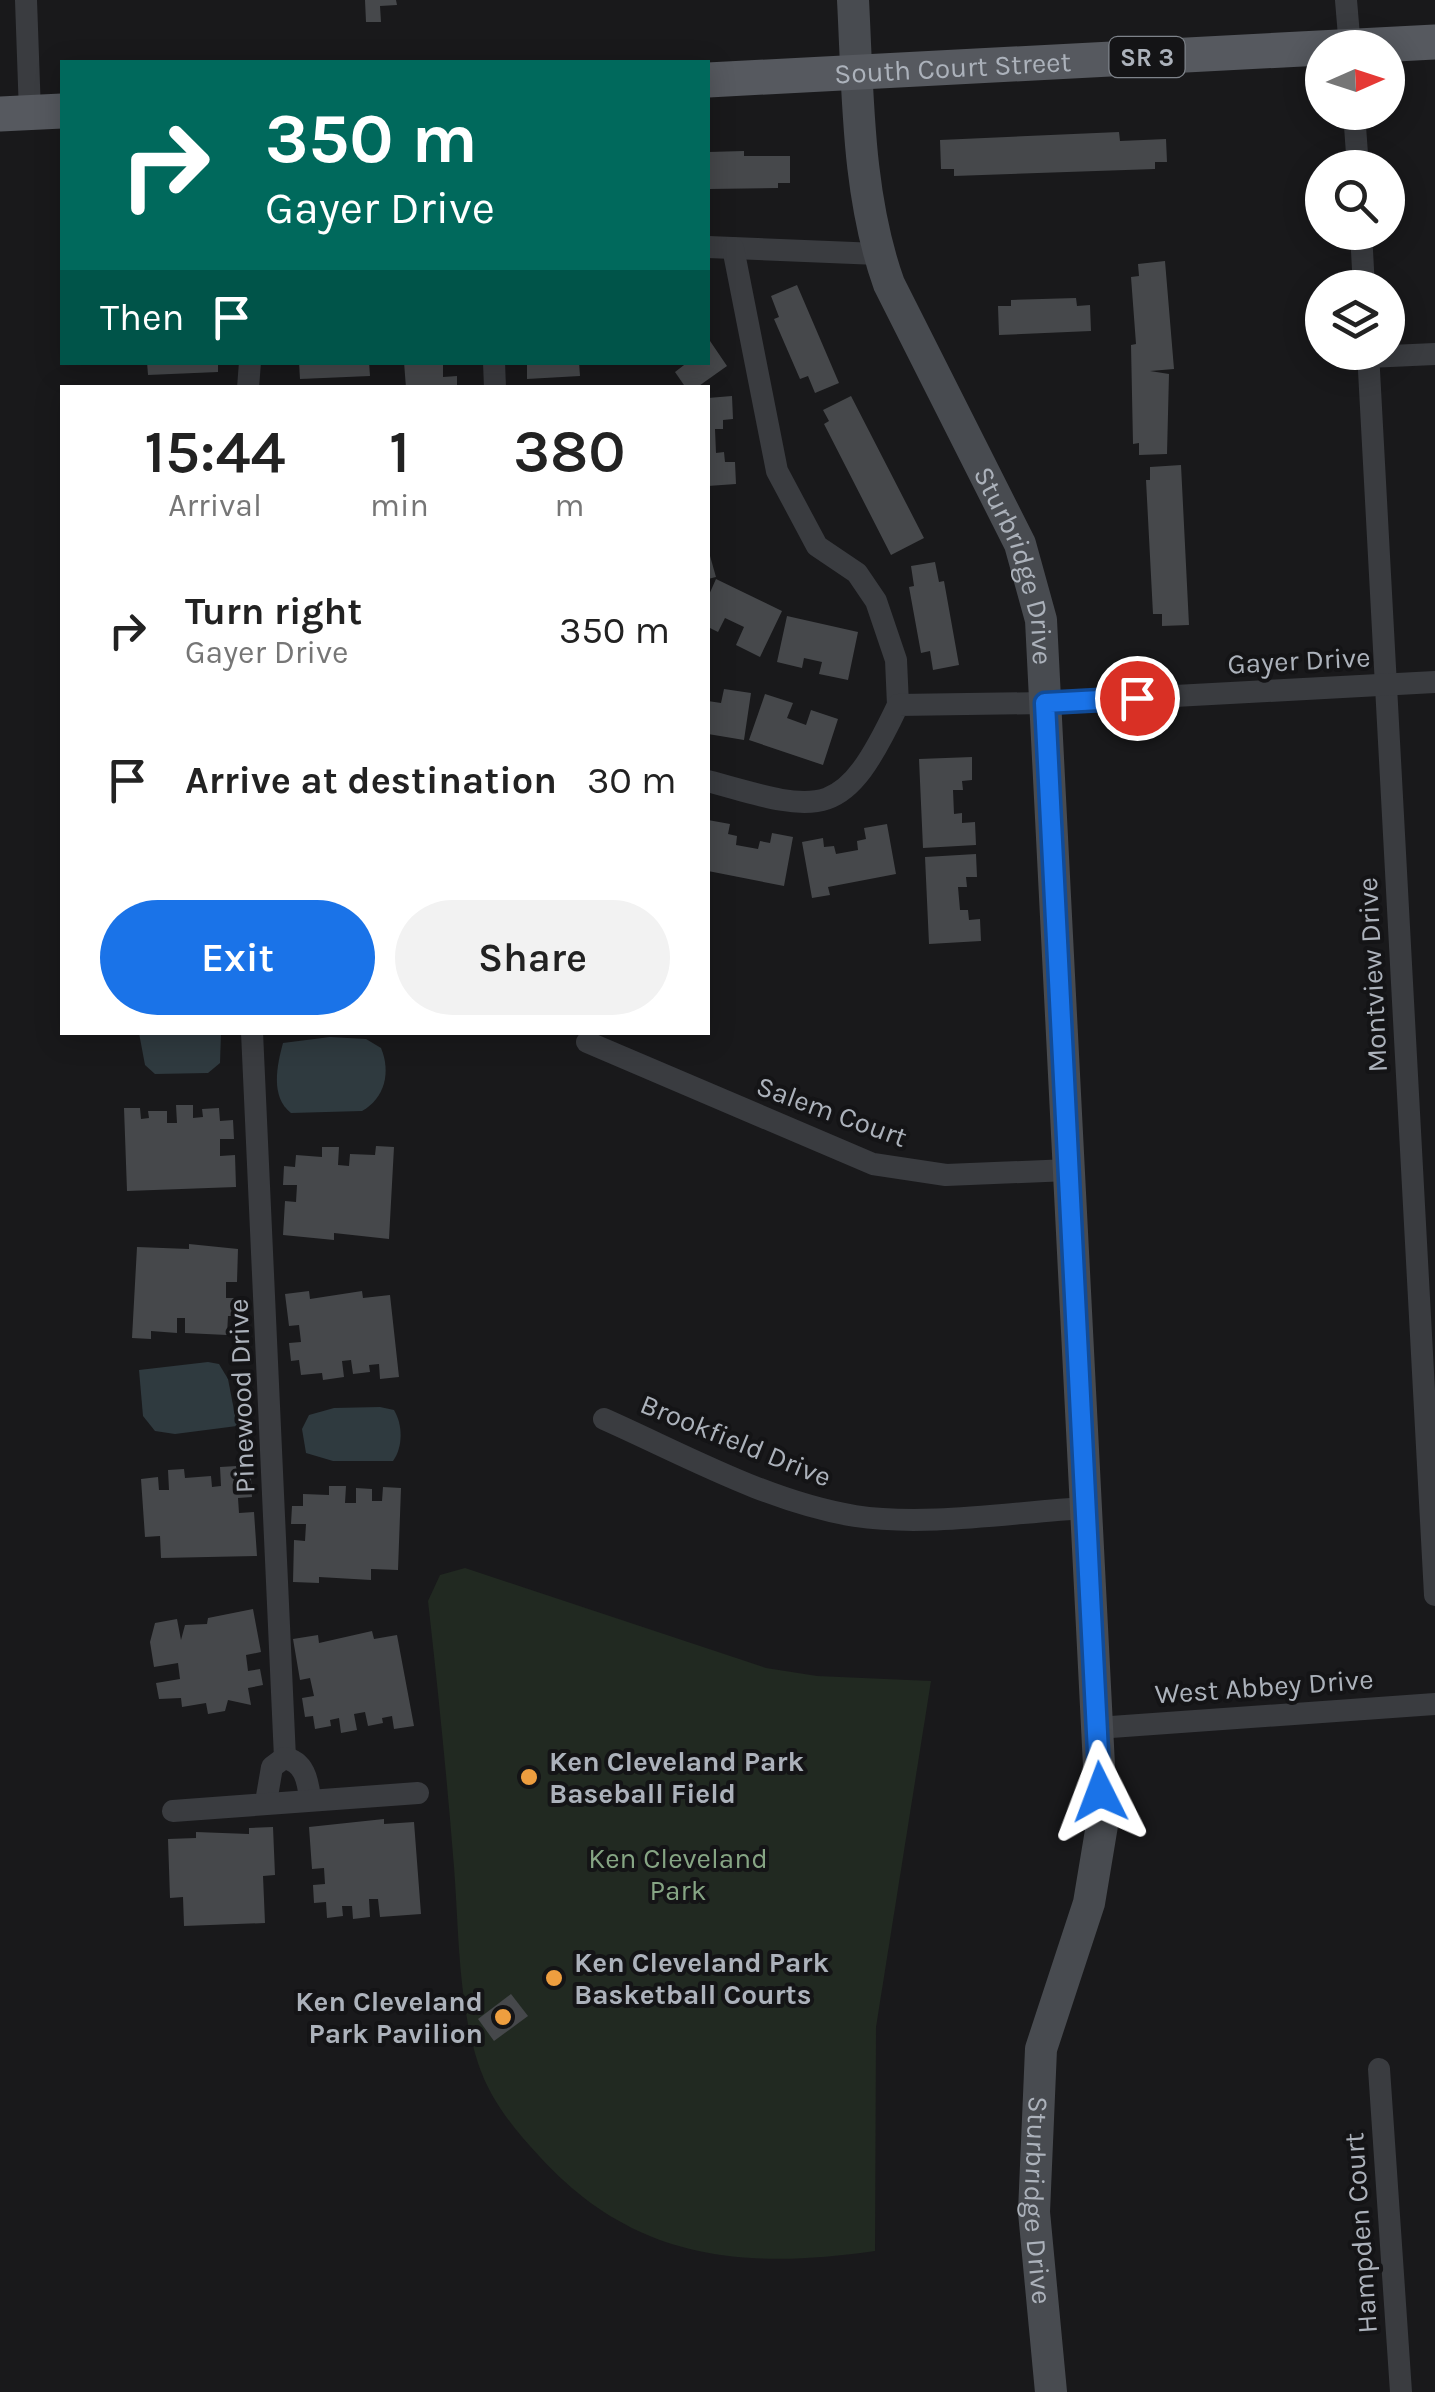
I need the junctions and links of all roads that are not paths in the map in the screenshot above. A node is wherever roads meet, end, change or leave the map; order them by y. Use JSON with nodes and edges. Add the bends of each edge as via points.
{"nodes":[{"id":1,"x":26,"y":0,"type":"edge"},
{"id":2,"x":853,"y":0,"type":"edge"},
{"id":3,"x":1346,"y":0,"type":"edge"},
{"id":4,"x":1349,"y":30,"type":"edge"},
{"id":5,"x":1435,"y":42,"type":"edge"},
{"id":6,"x":1405,"y":43,"type":"edge"},
{"id":7,"x":1305,"y":48,"type":"edge"},
{"id":8,"x":860,"y":72,"type":"junction"},
{"id":9,"x":710,"y":80,"type":"edge"},
{"id":10,"x":31,"y":112,"type":"edge"},
{"id":11,"x":710,"y":248,"type":"edge"},
{"id":12,"x":733,"y":248,"type":"junction"},
{"id":13,"x":878,"y":254,"type":"junction"},
{"id":14,"x":1405,"y":354,"type":"edge"},
{"id":15,"x":1435,"y":354,"type":"edge"},
{"id":16,"x":1369,"y":370,"type":"edge"},
{"id":17,"x":1435,"y":682,"type":"edge"},
{"id":18,"x":1386,"y":685,"type":"junction"},
{"id":19,"x":1045,"y":703,"type":"junction"},
{"id":20,"x":898,"y":705,"type":"junction"},
{"id":21,"x":710,"y":782,"type":"edge"},
{"id":22,"x":252,"y":1035,"type":"edge"},
{"id":23,"x":587,"y":1042,"type":"dead end"},
{"id":24,"x":1069,"y":1170,"type":"junction"},
{"id":25,"x":1429,"y":1363,"type":"edge"},
{"id":26,"x":604,"y":1419,"type":"dead end"},
{"id":27,"x":1086,"y":1508,"type":"junction"},
{"id":28,"x":1435,"y":1594,"type":"edge"},
{"id":29,"x":1435,"y":1704,"type":"edge"},
{"id":30,"x":1097,"y":1728,"type":"junction"},
{"id":31,"x":286,"y":1758,"type":"junction"},
{"id":32,"x":418,"y":1792,"type":"dead end"},
{"id":33,"x":310,"y":1799,"type":"junction"},
{"id":34,"x":266,"y":1802,"type":"junction"},
{"id":35,"x":173,"y":1811,"type":"dead end"},
{"id":36,"x":1379,"y":2070,"type":"dead end"},
{"id":37,"x":1051,"y":2392,"type":"edge"},
{"id":38,"x":1402,"y":2392,"type":"edge"}],
"edges":[{"from":1,"to":10,"type":"street"},
{"from":2,"to":8,"type":"street","name":"Sturbridge Drive"},
{"from":3,"to":4,"type":"street"},
{"from":5,"to":6,"type":"main road","name":"South Court Street","number":"SR 3"},
{"from":7,"to":8,"type":"main road","name":"South Court Street","number":"SR 3"},
{"from":8,"to":9,"type":"main road","name":"South Court Street","number":"SR 3"},
{"from":8,"to":13,"type":"street","name":"Sturbridge Drive","via":[[866,188]]},
{"from":11,"to":12,"type":"street"},
{"from":12,"to":13,"type":"street"},
{"from":12,"to":20,"type":"street","via":[[776,471],[817,546],[858,574],[876,601],[896,660]]},
{"from":13,"to":19,"type":"street","name":"Sturbridge Drive","via":[[1020,544],[1040,620]]},
{"from":14,"to":15,"type":"street"},
{"from":16,"to":18,"type":"street","name":"Montview Drive"},
{"from":17,"to":18,"type":"street","name":"Gayer Drive"},
{"from":18,"to":19,"type":"street","name":"Gayer Drive"},
{"from":18,"to":25,"type":"street","name":"Montview Drive"},
{"from":19,"to":20,"type":"street","name":"Gayer Drive"},
{"from":19,"to":24,"type":"street","name":"Sturbridge Drive"},
{"from":20,"to":21,"type":"street","via":[[855,784],[833,797],[792,805]]},
{"from":22,"to":31,"type":"street","name":"Pinewood Drive"},
{"from":23,"to":24,"type":"street","name":"Salem Court","via":[[872,1164],[946,1175]]},
{"from":24,"to":27,"type":"street","name":"Sturbridge Drive"},
{"from":25,"to":28,"type":"street","name":"Montview Drive"},
{"from":26,"to":27,"type":"street","name":"Brookfield Drive","via":[[787,1497],[858,1516]]},
{"from":27,"to":30,"type":"street","name":"Sturbridge Drive"},
{"from":29,"to":30,"type":"street","name":"West Abbey Drive"},
{"from":30,"to":37,"type":"street","name":"Sturbridge Drive","via":[[1098,1864],[1041,2049],[1034,2212]]},
{"from":31,"to":33,"type":"street","name":"Pinewood Drive","via":[[302,1770]]},
{"from":31,"to":34,"type":"street","name":"Pinewood Drive","via":[[272,1767]]},
{"from":32,"to":33,"type":"street"},
{"from":33,"to":34,"type":"street"},
{"from":34,"to":35,"type":"street"},
{"from":36,"to":38,"type":"street","name":"Hampden Court"}]}
